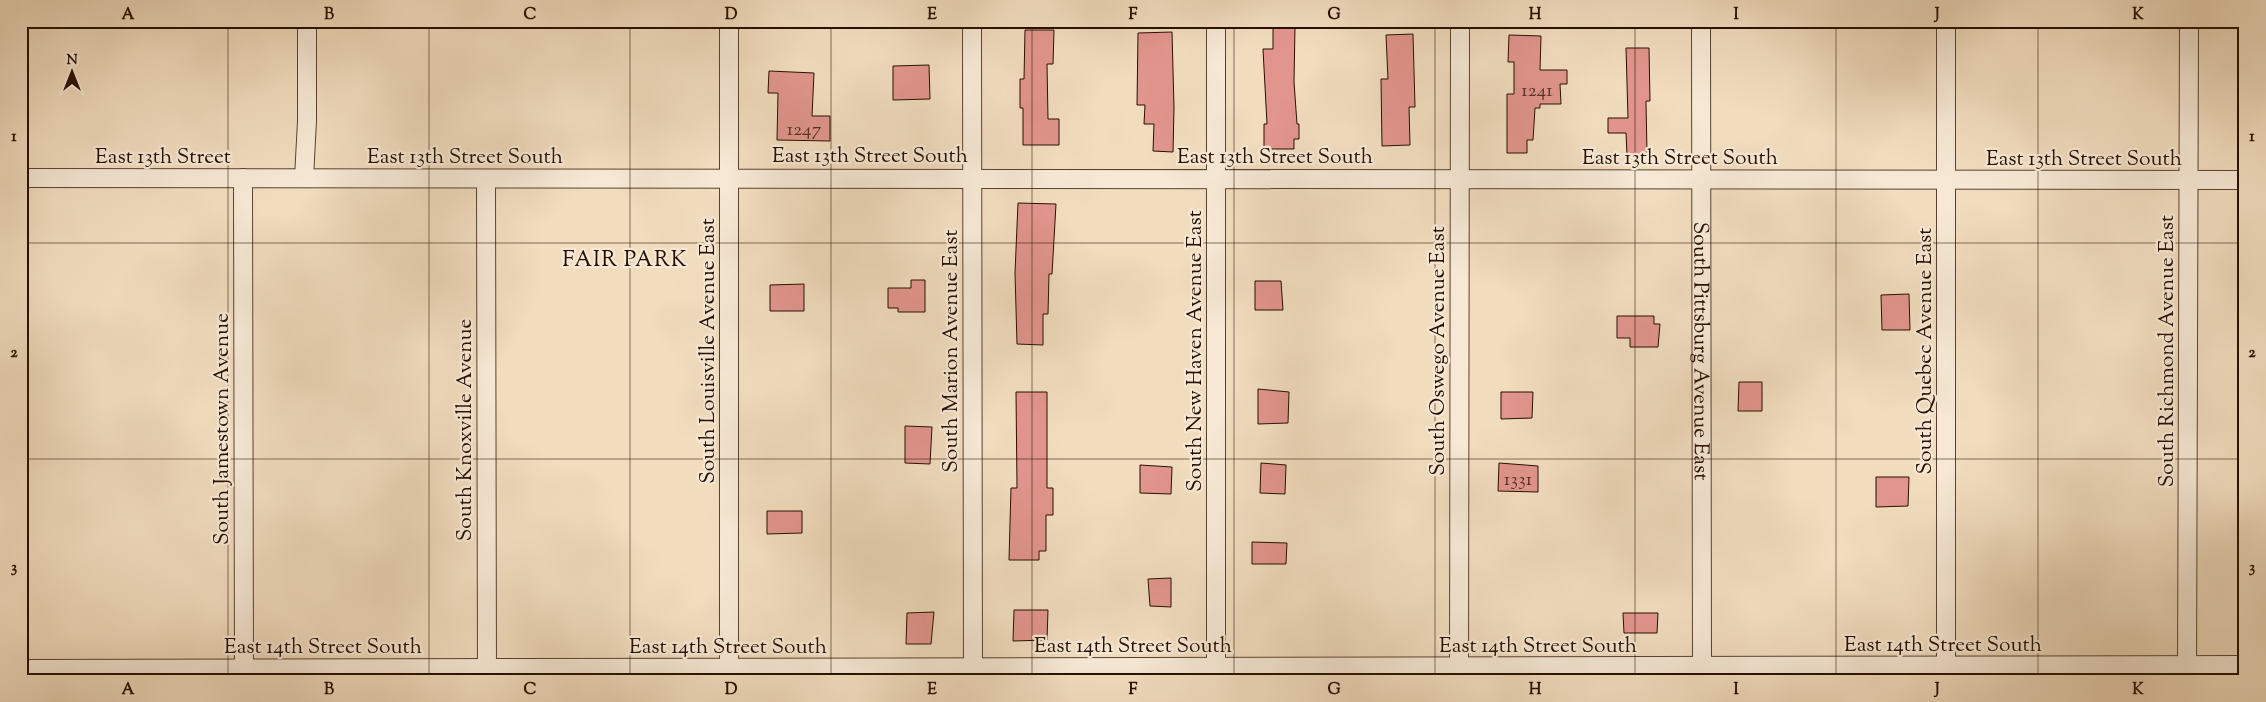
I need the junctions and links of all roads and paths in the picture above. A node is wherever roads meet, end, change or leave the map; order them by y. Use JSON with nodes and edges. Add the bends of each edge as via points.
{"nodes":[{"id":1,"x":307,"y":21,"type":"edge"},
{"id":2,"x":729,"y":21,"type":"edge"},
{"id":3,"x":972,"y":21,"type":"edge"},
{"id":4,"x":1216,"y":21,"type":"edge"},
{"id":5,"x":1460,"y":21,"type":"edge"},
{"id":6,"x":1701,"y":21,"type":"edge"},
{"id":7,"x":1946,"y":21,"type":"edge"},
{"id":8,"x":2189,"y":21,"type":"edge"},
{"id":9,"x":21,"y":178,"type":"edge"},
{"id":10,"x":243,"y":178,"type":"junction"},
{"id":11,"x":304,"y":178,"type":"junction"},
{"id":12,"x":730,"y":178,"type":"junction"},
{"id":13,"x":972,"y":178,"type":"junction"},
{"id":14,"x":486,"y":179,"type":"junction"},
{"id":15,"x":1217,"y":179,"type":"junction"},
{"id":16,"x":1460,"y":179,"type":"junction"},
{"id":17,"x":1701,"y":179,"type":"junction"},
{"id":18,"x":1946,"y":180,"type":"junction"},
{"id":19,"x":2189,"y":180,"type":"junction"},
{"id":20,"x":2245,"y":180,"type":"edge"},
{"id":21,"x":2245,"y":665,"type":"edge"},
{"id":22,"x":21,"y":669,"type":"edge"},
{"id":23,"x":2187,"y":673,"type":"edge"},
{"id":24,"x":487,"y":674,"type":"edge"},
{"id":25,"x":729,"y":674,"type":"edge"},
{"id":26,"x":1216,"y":674,"type":"edge"},
{"id":27,"x":1459,"y":674,"type":"edge"},
{"id":28,"x":1702,"y":674,"type":"edge"},
{"id":29,"x":1946,"y":674,"type":"edge"},
{"id":30,"x":244,"y":675,"type":"edge"},
{"id":31,"x":973,"y":675,"type":"edge"}],
"edges":[{"from":1,"to":11,"type":"street"},
{"from":2,"to":12,"type":"street","name":"South Louisville Avenue East"},
{"from":3,"to":13,"type":"street","name":"South Marion Avenue East"},
{"from":4,"to":15,"type":"street","name":"South New Haven Avenue East"},
{"from":5,"to":16,"type":"street","name":"South Oswego Avenue East"},
{"from":6,"to":17,"type":"street","name":"South Pittsburg Avenue East"},
{"from":7,"to":18,"type":"street","name":"South Quebec Avenue East"},
{"from":8,"to":19,"type":"street","name":"South Richmond Avenue East"},
{"from":9,"to":10,"type":"street","name":"East 13th Street"},
{"from":10,"to":11,"type":"street","name":"East 13th Street"},
{"from":10,"to":30,"type":"street","name":"South Jamestown Avenue"},
{"from":11,"to":14,"type":"street","name":"East 13th Street South"},
{"from":12,"to":13,"type":"street","name":"East 13th Street South"},
{"from":12,"to":14,"type":"street","name":"East 13th Street South"},
{"from":12,"to":25,"type":"street","name":"South Louisville Avenue East"},
{"from":13,"to":15,"type":"street","name":"East 13th Street South"},
{"from":13,"to":31,"type":"street","name":"South Marion Avenue East"},
{"from":14,"to":24,"type":"street","name":"South Knoxville Avenue"},
{"from":15,"to":16,"type":"street","name":"East 13th Street South"},
{"from":15,"to":26,"type":"street","name":"South New Haven Avenue East"},
{"from":16,"to":17,"type":"street","name":"East 13th Street South"},
{"from":16,"to":27,"type":"street","name":"South Oswego Avenue East"},
{"from":17,"to":18,"type":"street","name":"East 13th Street South"},
{"from":17,"to":28,"type":"street","name":"South Pittsburg Avenue East"},
{"from":18,"to":19,"type":"street","name":"East 13th Street South"},
{"from":18,"to":29,"type":"street","name":"South Quebec Avenue East"},
{"from":19,"to":20,"type":"street","name":"East 13th Street South"},
{"from":19,"to":23,"type":"street","name":"South Richmond Avenue East"},
{"from":21,"to":23,"type":"street","name":"East 14th Street South"},
{"from":22,"to":30,"type":"street","name":"East 14th Street South"},
{"from":23,"to":29,"type":"street","name":"East 14th Street South"},
{"from":24,"to":25,"type":"street","name":"East 14th Street South"},
{"from":24,"to":30,"type":"street","name":"East 14th Street South"},
{"from":25,"to":31,"type":"street","name":"East 14th Street South"},
{"from":26,"to":27,"type":"street","name":"East 14th Street South"},
{"from":26,"to":31,"type":"street","name":"East 14th Street South"},
{"from":27,"to":28,"type":"street","name":"East 14th Street South"},
{"from":28,"to":29,"type":"street","name":"East 14th Street South"}]}
